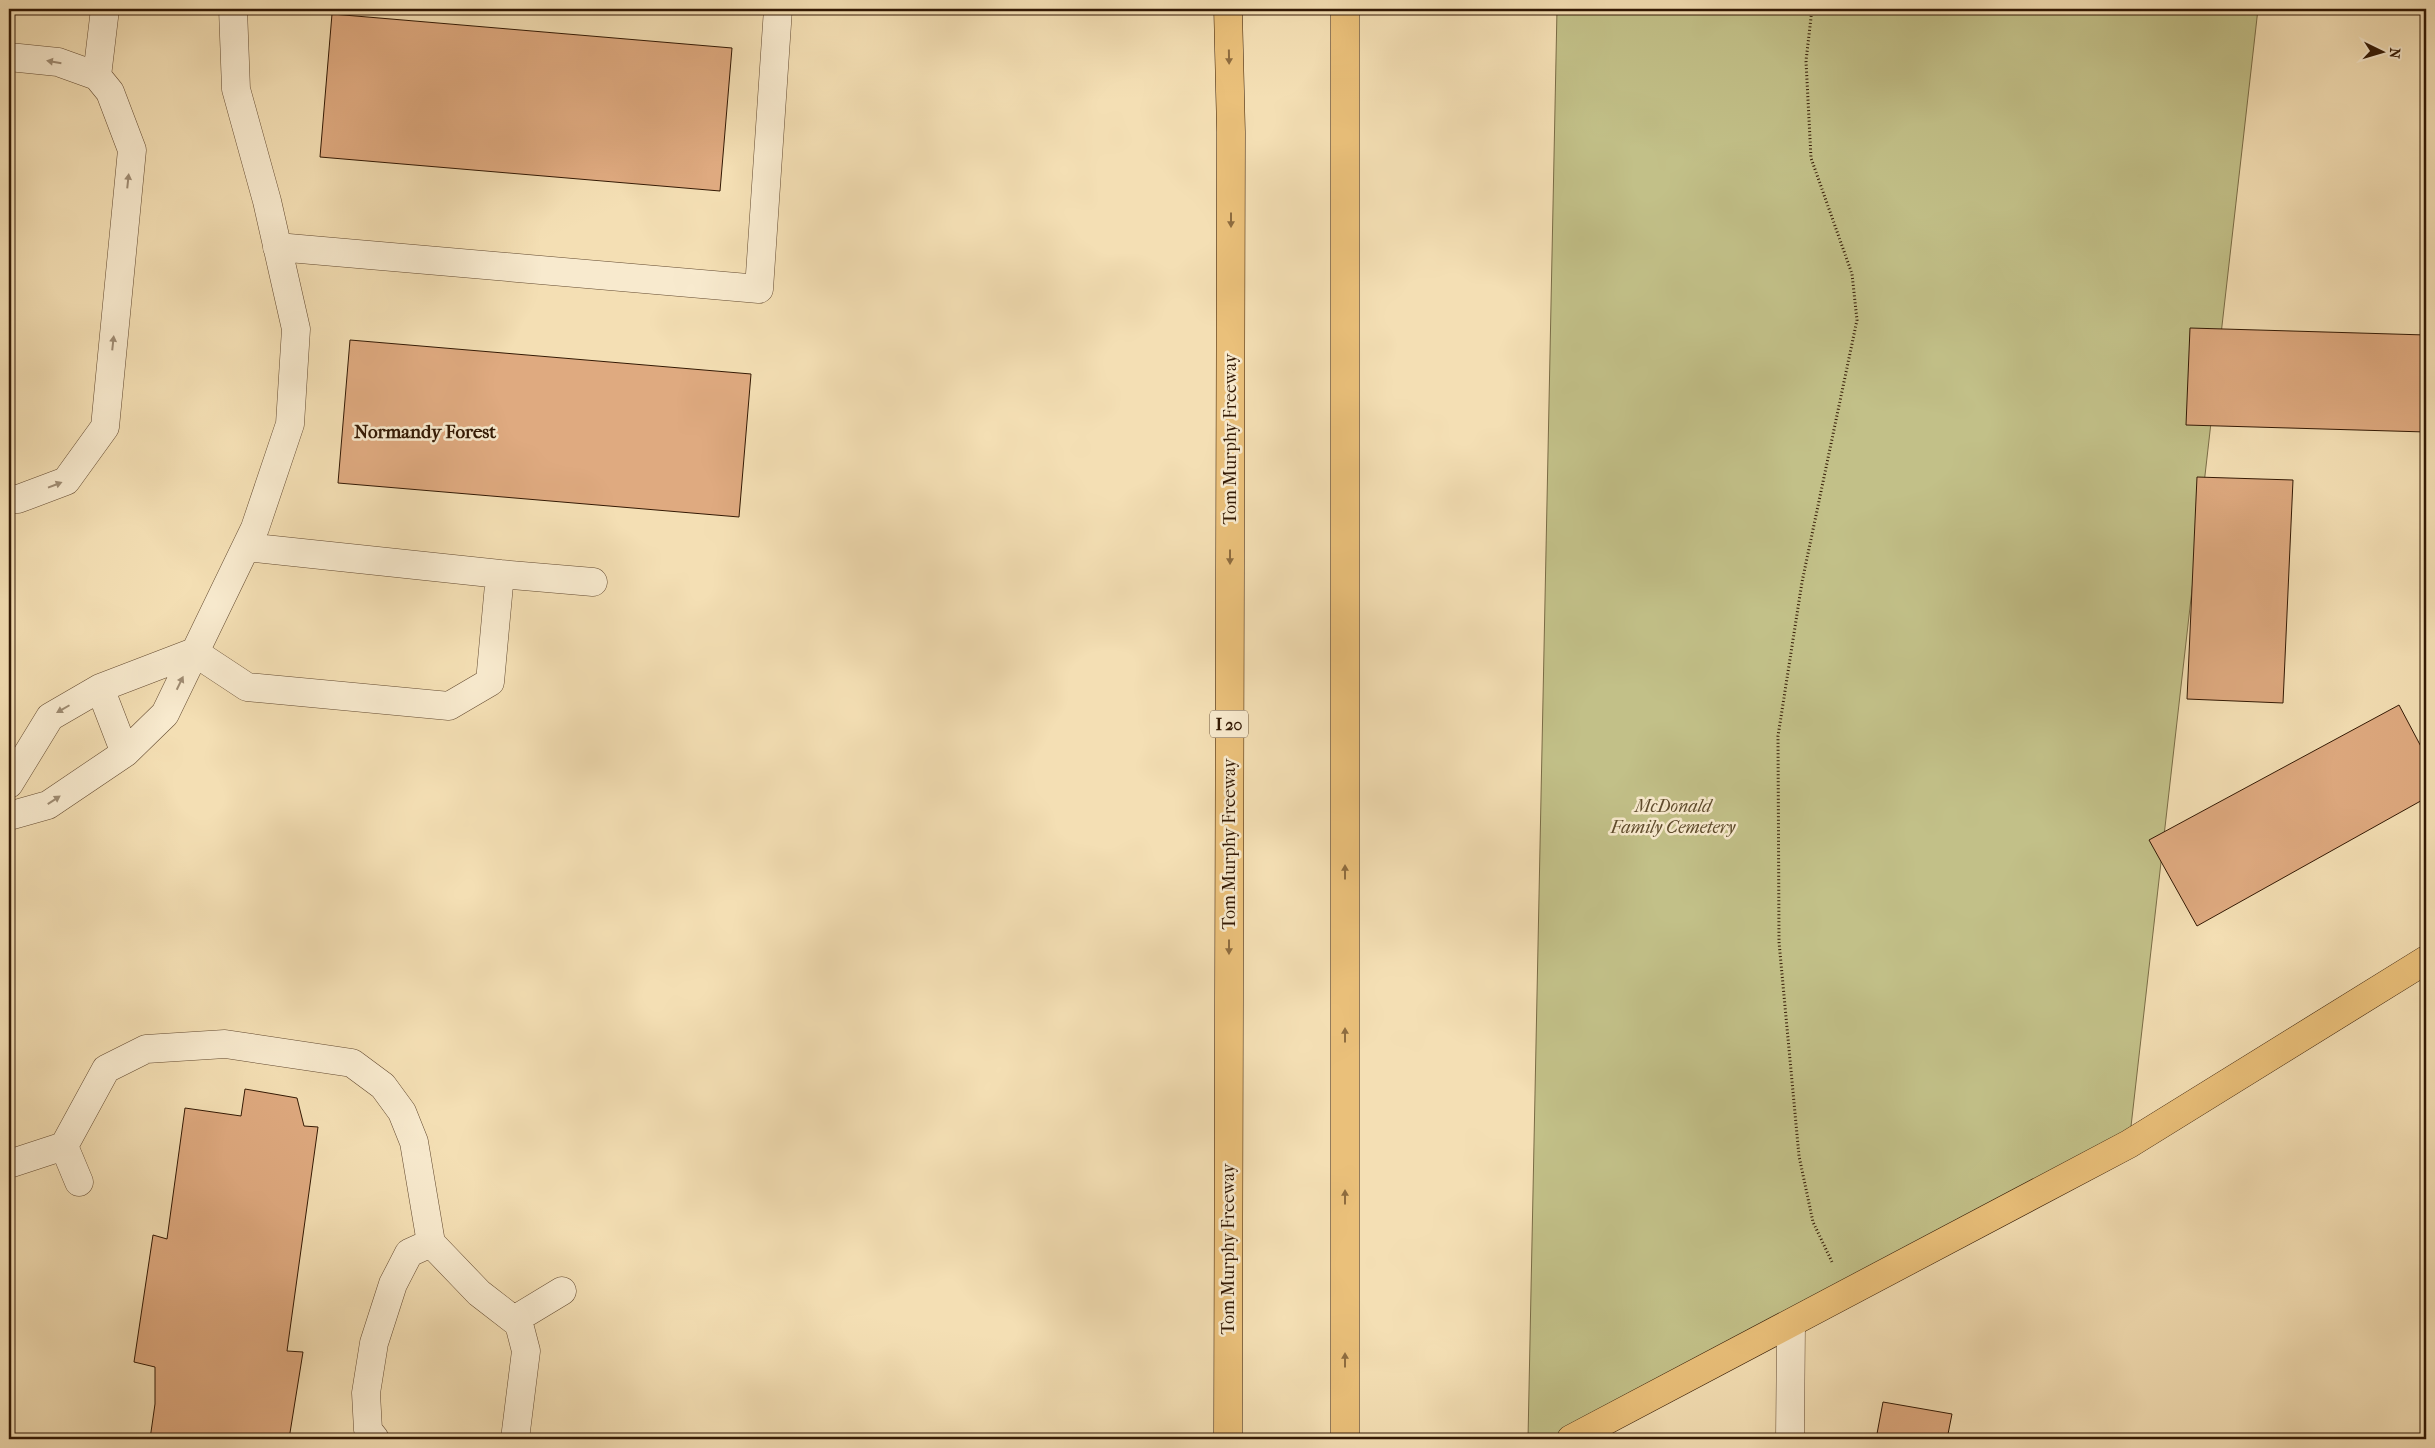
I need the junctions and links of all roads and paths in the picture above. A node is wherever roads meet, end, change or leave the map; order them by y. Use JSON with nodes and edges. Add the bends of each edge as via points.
{"nodes":[{"id":1,"x":105,"y":9,"type":"edge"},
{"id":2,"x":233,"y":9,"type":"edge"},
{"id":3,"x":778,"y":9,"type":"edge"},
{"id":4,"x":1228,"y":9,"type":"edge"},
{"id":5,"x":1345,"y":9,"type":"edge"},
{"id":6,"x":1812,"y":9,"type":"edge"},
{"id":7,"x":9,"y":57,"type":"edge"},
{"id":8,"x":97,"y":76,"type":"junction"},
{"id":9,"x":277,"y":247,"type":"junction"},
{"id":10,"x":9,"y":499,"type":"edge"},
{"id":11,"x":246,"y":547,"type":"junction"},
{"id":12,"x":500,"y":574,"type":"junction"},
{"id":13,"x":593,"y":582,"type":"dead end"},
{"id":14,"x":194,"y":652,"type":"junction"},
{"id":15,"x":100,"y":688,"type":"junction"},
{"id":16,"x":125,"y":753,"type":"junction"},
{"id":17,"x":9,"y":784,"type":"edge"},
{"id":18,"x":9,"y":816,"type":"edge"},
{"id":19,"x":2426,"y":960,"type":"edge"},
{"id":20,"x":64,"y":1146,"type":"junction"},
{"id":21,"x":9,"y":1164,"type":"edge"},
{"id":22,"x":78,"y":1182,"type":"dead end"},
{"id":23,"x":431,"y":1243,"type":"junction"},
{"id":24,"x":562,"y":1291,"type":"dead end"},
{"id":25,"x":1847,"y":1294,"type":"junction"},
{"id":26,"x":514,"y":1320,"type":"junction"},
{"id":27,"x":1791,"y":1324,"type":"junction"},
{"id":28,"x":375,"y":1439,"type":"edge"},
{"id":29,"x":515,"y":1439,"type":"edge"},
{"id":30,"x":1228,"y":1439,"type":"edge"},
{"id":31,"x":1345,"y":1439,"type":"edge"},
{"id":32,"x":1572,"y":1439,"type":"edge"},
{"id":33,"x":1790,"y":1439,"type":"edge"}],
"edges":[{"from":1,"to":8,"type":"street"},
{"from":2,"to":9,"type":"street","via":[[236,89]]},
{"from":3,"to":9,"type":"street","via":[[759,289]]},
{"from":4,"to":30,"type":"main road","name":"Tom Murphy Freeway","number":"I 20","one_way":true,"via":[[1231,162]]},
{"from":31,"to":5,"type":"main road","one_way":true},
{"from":6,"to":25,"type":"path","via":[[1806,61],[1811,158],[1852,274],[1857,320],[1802,582],[1778,736],[1779,942],[1799,1156],[1813,1222]]},
{"from":8,"to":7,"type":"street","one_way":true,"via":[[58,62]]},
{"from":10,"to":8,"type":"street","one_way":true,"via":[[18,499],[66,481],[105,427],[132,150],[110,92]]},
{"from":9,"to":11,"type":"street","via":[[296,329],[290,424]]},
{"from":11,"to":12,"type":"street"},
{"from":11,"to":14,"type":"street"},
{"from":12,"to":13,"type":"street"},
{"from":12,"to":14,"type":"street","via":[[490,682],[449,706],[247,687]]},
{"from":14,"to":15,"type":"street"},
{"from":16,"to":14,"type":"street","one_way":true,"via":[[165,714]]},
{"from":15,"to":16,"type":"street"},
{"from":15,"to":17,"type":"street","one_way":true,"via":[[50,717]]},
{"from":18,"to":16,"type":"street","one_way":true,"via":[[48,805]]},
{"from":19,"to":25,"type":"main road","via":[[2129,1144]]},
{"from":20,"to":21,"type":"street"},
{"from":20,"to":22,"type":"street"},
{"from":20,"to":23,"type":"street","via":[[106,1069],[146,1049],[225,1044],[352,1063],[383,1086],[402,1112],[414,1142]]},
{"from":23,"to":26,"type":"street","via":[[479,1293]]},
{"from":23,"to":28,"type":"street","via":[[409,1253],[393,1284],[374,1343],[366,1393],[368,1430]]},
{"from":24,"to":26,"type":"street"},
{"from":25,"to":27,"type":"main road"},
{"from":26,"to":29,"type":"street","via":[[519,1324],[526,1352]]},
{"from":27,"to":32,"type":"main road"},
{"from":27,"to":33,"type":"street"}]}
